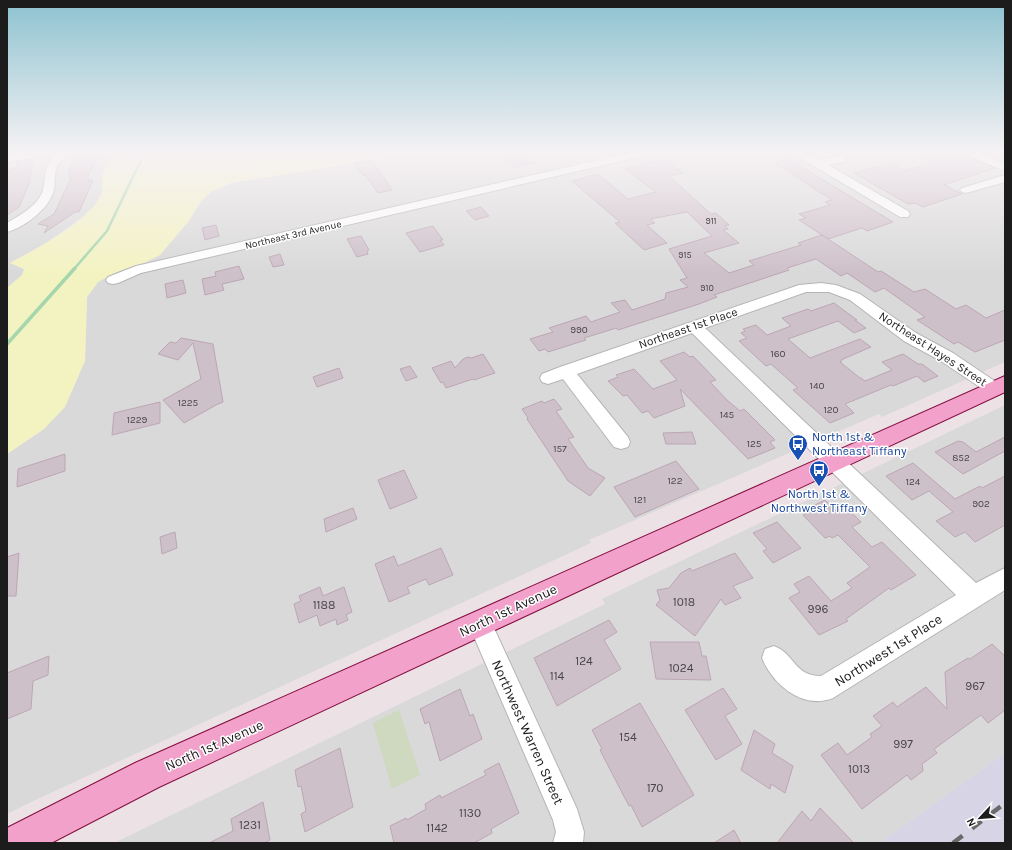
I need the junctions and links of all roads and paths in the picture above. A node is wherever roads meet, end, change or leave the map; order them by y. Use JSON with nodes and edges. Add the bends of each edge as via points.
{"nodes":[{"id":1,"x":47,"y":194,"type":"edge"},
{"id":2,"x":466,"y":194,"type":"edge"},
{"id":3,"x":869,"y":194,"type":"edge"},
{"id":4,"x":904,"y":214,"type":"dead end"},
{"id":5,"x":7,"y":228,"type":"edge"},
{"id":6,"x":113,"y":280,"type":"dead end"},
{"id":7,"x":831,"y":288,"type":"joint"},
{"id":8,"x":694,"y":326,"type":"junction"},
{"id":9,"x":566,"y":371,"type":"junction"},
{"id":10,"x":548,"y":378,"type":"dead end"},
{"id":11,"x":999,"y":386,"type":"edge"},
{"id":12,"x":621,"y":442,"type":"dead end"},
{"id":13,"x":834,"y":462,"type":"junction"},
{"id":14,"x":1005,"y":578,"type":"edge"},
{"id":15,"x":974,"y":597,"type":"junction"},
{"id":16,"x":480,"y":623,"type":"junction"},
{"id":17,"x":774,"y":658,"type":"dead end"},
{"id":18,"x":14,"y":843,"type":"edge"},
{"id":19,"x":568,"y":843,"type":"edge"}],
"edges":[{"from":1,"to":5,"type":"street","via":[[30,213]]},
{"from":2,"to":6,"type":"street","name":"Northeast 3rd Avenue","via":[[140,269]]},
{"from":3,"to":4,"type":"street"},
{"from":7,"to":8,"type":"street","name":"Northeast 1st Place","via":[[804,288]]},
{"from":7,"to":11,"type":"street","name":"Northeast Hayes Street","via":[[855,297],[910,337]]},
{"from":8,"to":9,"type":"street","name":"Northeast 1st Place"},
{"from":8,"to":13,"type":"street"},
{"from":9,"to":10,"type":"street","name":"Northeast 1st Place"},
{"from":9,"to":12,"type":"street"},
{"from":11,"to":13,"type":"main road","name":"North 1st Avenue"},
{"from":13,"to":15,"type":"street"},
{"from":13,"to":16,"type":"main road","name":"North 1st Avenue"},
{"from":14,"to":15,"type":"street","name":"Northwest 1st Place"},
{"from":15,"to":17,"type":"street","name":"Northwest 1st Place","via":[[824,689],[813,690],[800,685],[789,678]]},
{"from":16,"to":18,"type":"main road","name":"North 1st Avenue","via":[[147,775]]},
{"from":16,"to":19,"type":"street","name":"Northwest Warren Street","via":[[567,819],[570,832]]}]}
